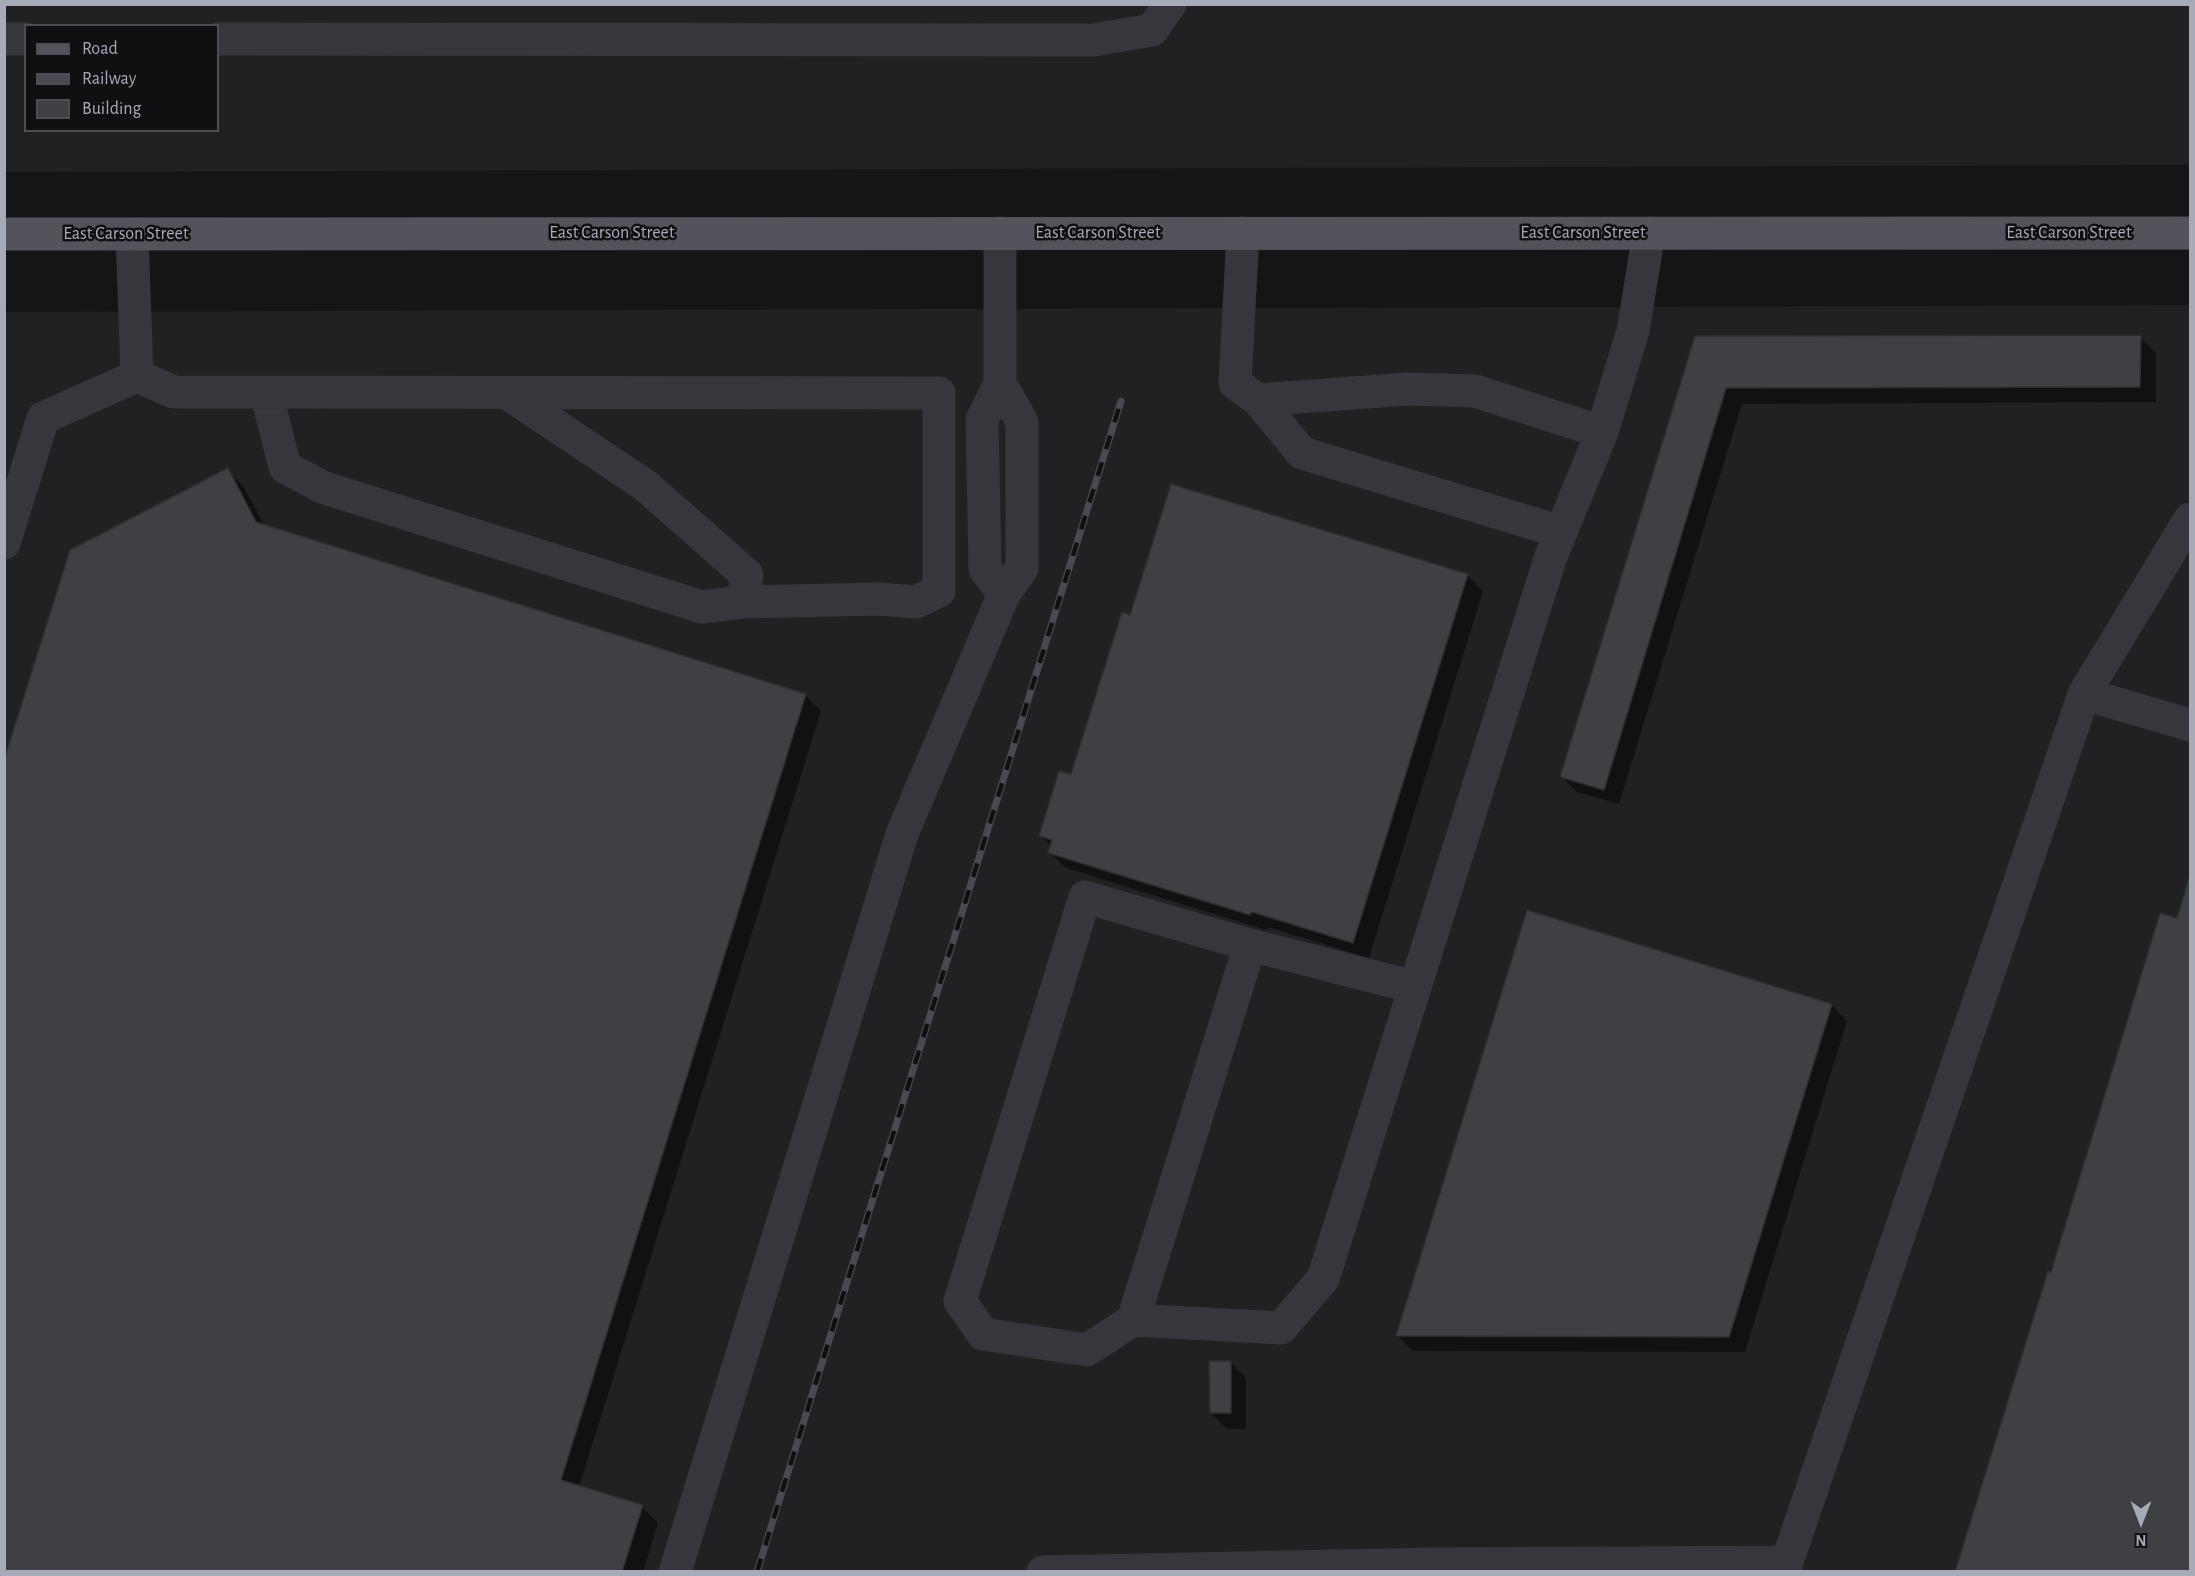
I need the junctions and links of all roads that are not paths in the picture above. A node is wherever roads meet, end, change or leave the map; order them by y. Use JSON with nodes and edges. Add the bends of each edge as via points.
{"nodes":[{"id":1,"x":1170,"y":4,"type":"edge"},
{"id":2,"x":4,"y":39,"type":"edge"},
{"id":3,"x":24,"y":39,"type":"edge"},
{"id":4,"x":219,"y":39,"type":"edge"},
{"id":5,"x":1648,"y":232,"type":"junction"},
{"id":6,"x":2190,"y":232,"type":"edge"},
{"id":7,"x":1000,"y":233,"type":"junction"},
{"id":8,"x":1243,"y":233,"type":"junction"},
{"id":9,"x":4,"y":234,"type":"edge"},
{"id":10,"x":132,"y":234,"type":"junction"},
{"id":11,"x":137,"y":376,"type":"junction"},
{"id":12,"x":266,"y":392,"type":"junction"},
{"id":13,"x":507,"y":393,"type":"junction"},
{"id":14,"x":1258,"y":400,"type":"junction"},
{"id":15,"x":1602,"y":432,"type":"junction"},
{"id":16,"x":2190,"y":520,"type":"edge"},
{"id":17,"x":1561,"y":532,"type":"junction"},
{"id":18,"x":4,"y":543,"type":"edge"},
{"id":19,"x":743,"y":602,"type":"junction"},
{"id":20,"x":2084,"y":694,"type":"junction"},
{"id":21,"x":2190,"y":725,"type":"edge"},
{"id":22,"x":1250,"y":945,"type":"junction"},
{"id":23,"x":1414,"y":987,"type":"junction"},
{"id":24,"x":1133,"y":1320,"type":"junction"},
{"id":25,"x":675,"y":1572,"type":"edge"},
{"id":26,"x":1043,"y":1572,"type":"edge"}],
"edges":[{"from":1,"to":4,"type":"lane","via":[[1152,30],[1094,40]]},
{"from":2,"to":3,"type":"lane"},
{"from":5,"to":6,"type":"main road","name":"East Carson Street"},
{"from":5,"to":8,"type":"main road","name":"East Carson Street"},
{"from":5,"to":15,"type":"lane","via":[[1633,332]]},
{"from":7,"to":8,"type":"main road","name":"East Carson Street"},
{"from":7,"to":10,"type":"main road","name":"East Carson Street"},
{"from":7,"to":25,"type":"lane","via":[[1000,383],[1022,422],[1022,568],[1004,594],[902,834]]},
{"from":8,"to":14,"type":"lane","via":[[1235,383]]},
{"from":9,"to":10,"type":"main road","name":"East Carson Street"},
{"from":10,"to":11,"type":"lane"},
{"from":11,"to":12,"type":"lane","via":[[174,392]]},
{"from":11,"to":18,"type":"lane","via":[[43,418]]},
{"from":12,"to":13,"type":"lane"},
{"from":12,"to":19,"type":"lane","via":[[285,467],[322,487],[702,607]]},
{"from":13,"to":19,"type":"lane","via":[[646,486],[747,576]]},
{"from":13,"to":19,"type":"lane","via":[[939,393],[939,591],[916,602]]},
{"from":14,"to":15,"type":"lane","via":[[1408,389],[1475,391]]},
{"from":14,"to":17,"type":"lane","via":[[1302,453]]},
{"from":15,"to":17,"type":"lane"},
{"from":16,"to":20,"type":"lane"},
{"from":17,"to":23,"type":"lane"},
{"from":20,"to":21,"type":"lane"},
{"from":20,"to":26,"type":"lane","via":[[1787,1562]]},
{"from":22,"to":23,"type":"lane"},
{"from":22,"to":24,"type":"lane"},
{"from":22,"to":24,"type":"lane","via":[[1085,897],[960,1301],[983,1334],[1087,1350]]},
{"from":23,"to":24,"type":"lane","via":[[1323,1279],[1281,1328]]}]}
